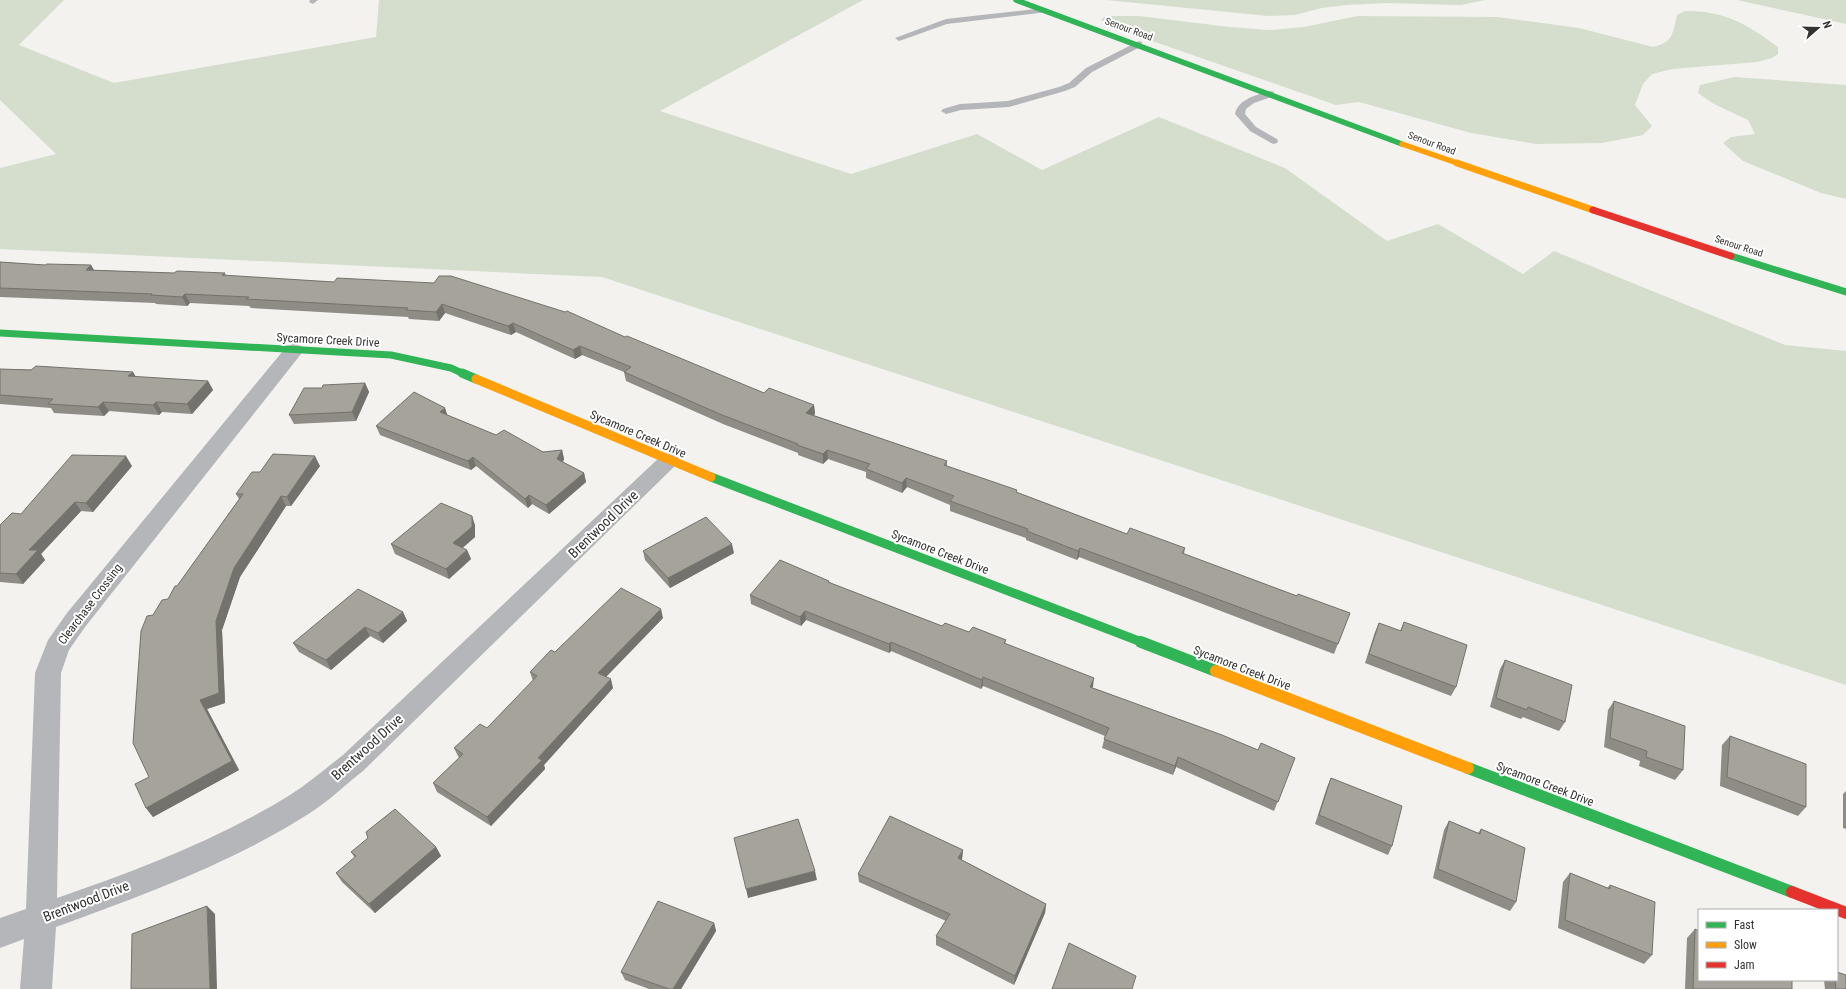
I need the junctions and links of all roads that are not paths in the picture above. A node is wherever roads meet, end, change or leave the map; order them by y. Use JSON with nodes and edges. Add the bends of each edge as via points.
{"nodes":[{"id":1,"x":1016,"y":0,"type":"edge"},
{"id":2,"x":1044,"y":10,"type":"junction"},
{"id":3,"x":899,"y":38,"type":"dead end"},
{"id":4,"x":1139,"y":44,"type":"junction"},
{"id":5,"x":1271,"y":94,"type":"junction"},
{"id":6,"x":946,"y":111,"type":"dead end"},
{"id":7,"x":1273,"y":140,"type":"dead end"},
{"id":8,"x":1846,"y":292,"type":"edge"},
{"id":9,"x":0,"y":333,"type":"edge"},
{"id":10,"x":294,"y":350,"type":"junction"},
{"id":11,"x":669,"y":461,"type":"junction"},
{"id":12,"x":1836,"y":909,"type":"edge"},
{"id":13,"x":41,"y":918,"type":"junction"},
{"id":14,"x":0,"y":933,"type":"edge"},
{"id":15,"x":36,"y":989,"type":"edge"}],
"edges":[{"from":1,"to":2,"type":"street","name":"Senour Road"},
{"from":2,"to":3,"type":"lane","via":[[946,22]]},
{"from":2,"to":4,"type":"street","name":"Senour Road"},
{"from":4,"to":5,"type":"street","name":"Senour Road"},
{"from":4,"to":6,"type":"lane","via":[[1089,70],[1062,89],[1009,104],[960,107]]},
{"from":5,"to":7,"type":"lane","via":[[1251,101],[1241,108],[1240,114],[1254,129]]},
{"from":5,"to":8,"type":"street","name":"Senour Road","via":[[1596,211]]},
{"from":9,"to":10,"type":"street","name":"Sycamore Creek Drive"},
{"from":10,"to":11,"type":"street","name":"Sycamore Creek Drive","via":[[391,355],[451,368]]},
{"from":10,"to":13,"type":"street","name":"Clearchase Crossing","via":[[76,620],[58,647],[48,673]]},
{"from":11,"to":12,"type":"street","name":"Sycamore Creek Drive"},
{"from":11,"to":13,"type":"street","name":"Brentwood Drive","via":[[353,763],[302,803],[259,829],[199,858]]},
{"from":13,"to":14,"type":"street","name":"Brentwood Drive"},
{"from":13,"to":15,"type":"street","name":"Clearchase Crossing"}]}
